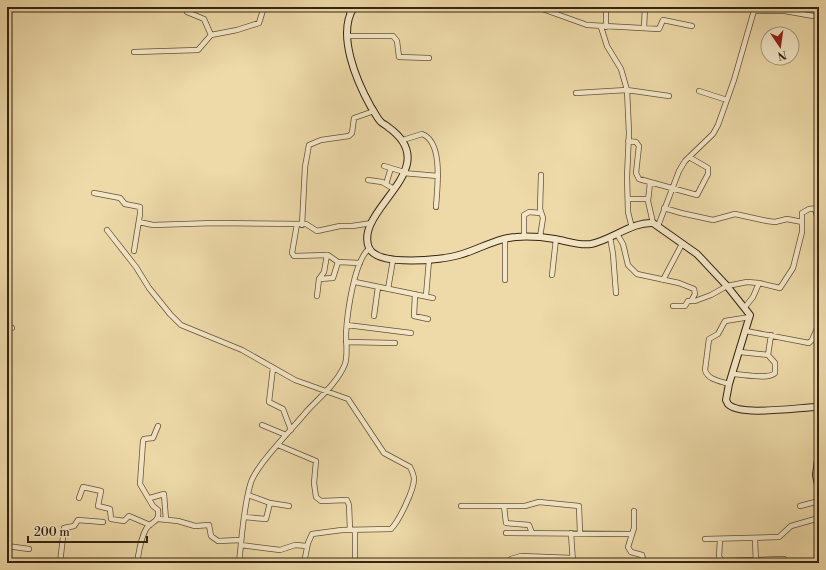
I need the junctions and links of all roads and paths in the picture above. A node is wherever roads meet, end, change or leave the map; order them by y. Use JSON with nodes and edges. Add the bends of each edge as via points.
{"nodes":[{"id":1,"x":273,"y":7,"type":"edge"},
{"id":2,"x":346,"y":7,"type":"edge"},
{"id":3,"x":354,"y":7,"type":"edge"},
{"id":4,"x":411,"y":7,"type":"edge"},
{"id":5,"x":425,"y":7,"type":"edge"},
{"id":6,"x":537,"y":7,"type":"edge"},
{"id":7,"x":606,"y":7,"type":"edge"},
{"id":8,"x":645,"y":7,"type":"edge"},
{"id":9,"x":755,"y":9,"type":"edge"},
{"id":10,"x":187,"y":12,"type":"dead end"},
{"id":11,"x":350,"y":13,"type":"junction"},
{"id":12,"x":819,"y":17,"type":"edge"},
{"id":13,"x":692,"y":26,"type":"dead end"},
{"id":14,"x":603,"y":27,"type":"junction"},
{"id":15,"x":644,"y":28,"type":"junction"},
{"id":16,"x":211,"y":35,"type":"junction"},
{"id":17,"x":348,"y":36,"type":"junction"},
{"id":18,"x":134,"y":52,"type":"dead end"},
{"id":19,"x":429,"y":58,"type":"dead end"},
{"id":20,"x":627,"y":90,"type":"junction"},
{"id":21,"x":699,"y":91,"type":"dead end"},
{"id":22,"x":576,"y":93,"type":"dead end"},
{"id":23,"x":669,"y":96,"type":"dead end"},
{"id":24,"x":727,"y":100,"type":"junction"},
{"id":25,"x":374,"y":111,"type":"junction"},
{"id":26,"x":403,"y":140,"type":"junction"},
{"id":27,"x":628,"y":141,"type":"junction"},
{"id":28,"x":689,"y":157,"type":"junction"},
{"id":29,"x":384,"y":166,"type":"dead end"},
{"id":30,"x":391,"y":168,"type":"junction"},
{"id":31,"x":404,"y":173,"type":"junction"},
{"id":32,"x":541,"y":175,"type":"dead end"},
{"id":33,"x":438,"y":176,"type":"junction"},
{"id":34,"x":637,"y":176,"type":"junction"},
{"id":35,"x":627,"y":177,"type":"junction"},
{"id":36,"x":368,"y":180,"type":"dead end"},
{"id":37,"x":650,"y":183,"type":"junction"},
{"id":38,"x":386,"y":184,"type":"junction"},
{"id":39,"x":672,"y":188,"type":"junction"},
{"id":40,"x":394,"y":189,"type":"junction"},
{"id":41,"x":94,"y":193,"type":"dead end"},
{"id":42,"x":628,"y":199,"type":"junction"},
{"id":43,"x":648,"y":199,"type":"junction"},
{"id":44,"x":436,"y":207,"type":"dead end"},
{"id":45,"x":664,"y":208,"type":"junction"},
{"id":46,"x":817,"y":208,"type":"edge"},
{"id":47,"x":541,"y":212,"type":"junction"},
{"id":48,"x":139,"y":222,"type":"junction"},
{"id":49,"x":802,"y":222,"type":"junction"},
{"id":50,"x":819,"y":222,"type":"edge"},
{"id":51,"x":372,"y":223,"type":"junction"},
{"id":52,"x":299,"y":224,"type":"junction"},
{"id":53,"x":655,"y":225,"type":"junction"},
{"id":54,"x":632,"y":228,"type":"junction"},
{"id":55,"x":107,"y":230,"type":"dead end"},
{"id":56,"x":617,"y":234,"type":"junction"},
{"id":57,"x":524,"y":237,"type":"junction"},
{"id":58,"x":540,"y":237,"type":"junction"},
{"id":59,"x":610,"y":237,"type":"junction"},
{"id":60,"x":505,"y":239,"type":"junction"},
{"id":61,"x":556,"y":239,"type":"junction"},
{"id":62,"x":682,"y":244,"type":"junction"},
{"id":63,"x":370,"y":248,"type":"junction"},
{"id":64,"x":134,"y":250,"type":"dead end"},
{"id":65,"x":327,"y":255,"type":"junction"},
{"id":66,"x":392,"y":260,"type":"junction"},
{"id":67,"x":429,"y":260,"type":"junction"},
{"id":68,"x":338,"y":262,"type":"junction"},
{"id":69,"x":360,"y":262,"type":"junction"},
{"id":70,"x":552,"y":275,"type":"dead end"},
{"id":71,"x":319,"y":279,"type":"junction"},
{"id":72,"x":506,"y":280,"type":"dead end"},
{"id":73,"x":663,"y":280,"type":"junction"},
{"id":74,"x":355,"y":282,"type":"junction"},
{"id":75,"x":759,"y":283,"type":"junction"},
{"id":76,"x":727,"y":286,"type":"junction"},
{"id":77,"x":378,"y":287,"type":"junction"},
{"id":78,"x":388,"y":289,"type":"junction"},
{"id":79,"x":616,"y":293,"type":"dead end"},
{"id":80,"x":415,"y":294,"type":"junction"},
{"id":81,"x":317,"y":296,"type":"dead end"},
{"id":82,"x":426,"y":296,"type":"junction"},
{"id":83,"x":432,"y":298,"type":"dead end"},
{"id":84,"x":691,"y":301,"type":"junction"},
{"id":85,"x":673,"y":306,"type":"dead end"},
{"id":86,"x":745,"y":307,"type":"junction"},
{"id":87,"x":374,"y":316,"type":"dead end"},
{"id":88,"x":750,"y":317,"type":"junction"},
{"id":89,"x":428,"y":319,"type":"dead end"},
{"id":90,"x":819,"y":324,"type":"edge"},
{"id":91,"x":347,"y":325,"type":"junction"},
{"id":92,"x":746,"y":331,"type":"junction"},
{"id":93,"x":411,"y":332,"type":"dead end"},
{"id":94,"x":771,"y":335,"type":"junction"},
{"id":95,"x":346,"y":342,"type":"junction"},
{"id":96,"x":395,"y":344,"type":"dead end"},
{"id":97,"x":740,"y":352,"type":"junction"},
{"id":98,"x":768,"y":355,"type":"junction"},
{"id":99,"x":273,"y":368,"type":"junction"},
{"id":100,"x":732,"y":374,"type":"junction"},
{"id":101,"x":729,"y":384,"type":"junction"},
{"id":102,"x":327,"y":388,"type":"junction"},
{"id":103,"x":819,"y":407,"type":"edge"},
{"id":104,"x":262,"y":425,"type":"dead end"},
{"id":105,"x":158,"y":426,"type":"dead end"},
{"id":106,"x":291,"y":430,"type":"junction"},
{"id":107,"x":286,"y":435,"type":"junction"},
{"id":108,"x":278,"y":445,"type":"junction"},
{"id":109,"x":819,"y":452,"type":"edge"},
{"id":110,"x":817,"y":475,"type":"edge"},
{"id":111,"x":819,"y":490,"type":"edge"},
{"id":112,"x":248,"y":495,"type":"junction"},
{"id":113,"x":79,"y":498,"type":"dead end"},
{"id":114,"x":150,"y":498,"type":"junction"},
{"id":115,"x":819,"y":501,"type":"edge"},
{"id":116,"x":270,"y":502,"type":"junction"},
{"id":117,"x":288,"y":506,"type":"dead end"},
{"id":118,"x":461,"y":506,"type":"dead end"},
{"id":119,"x":504,"y":506,"type":"junction"},
{"id":120,"x":800,"y":506,"type":"dead end"},
{"id":121,"x":634,"y":511,"type":"dead end"},
{"id":122,"x":244,"y":517,"type":"junction"},
{"id":123,"x":819,"y":518,"type":"edge"},
{"id":124,"x":158,"y":519,"type":"junction"},
{"id":125,"x":166,"y":520,"type":"junction"},
{"id":126,"x":103,"y":522,"type":"dead end"},
{"id":127,"x":150,"y":525,"type":"junction"},
{"id":128,"x":352,"y":530,"type":"junction"},
{"id":129,"x":506,"y":533,"type":"dead end"},
{"id":130,"x":532,"y":533,"type":"junction"},
{"id":131,"x":571,"y":533,"type":"junction"},
{"id":132,"x":580,"y":533,"type":"junction"},
{"id":133,"x":632,"y":534,"type":"junction"},
{"id":134,"x":705,"y":539,"type":"dead end"},
{"id":135,"x":720,"y":539,"type":"junction"},
{"id":136,"x":755,"y":539,"type":"junction"},
{"id":137,"x":241,"y":542,"type":"junction"},
{"id":138,"x":7,"y":546,"type":"edge"},
{"id":139,"x":307,"y":546,"type":"junction"},
{"id":140,"x":29,"y":548,"type":"dead end"},
{"id":141,"x":784,"y":559,"type":"dead end"},
{"id":142,"x":572,"y":560,"type":"edge"},
{"id":143,"x":7,"y":561,"type":"edge"},
{"id":144,"x":756,"y":561,"type":"edge"},
{"id":145,"x":11,"y":563,"type":"edge"},
{"id":146,"x":60,"y":563,"type":"edge"},
{"id":147,"x":67,"y":563,"type":"edge"},
{"id":148,"x":137,"y":563,"type":"edge"},
{"id":149,"x":239,"y":563,"type":"edge"},
{"id":150,"x":304,"y":563,"type":"edge"},
{"id":151,"x":355,"y":563,"type":"edge"},
{"id":152,"x":510,"y":563,"type":"edge"},
{"id":153,"x":644,"y":563,"type":"edge"}],
"edges":[{"from":1,"to":16,"type":"street","via":[[263,10],[261,21],[257,24]]},
{"from":2,"to":11,"type":"street"},
{"from":3,"to":11,"type":"street"},
{"from":4,"to":5,"type":"street"},
{"from":6,"to":14,"type":"street","via":[[587,25]]},
{"from":7,"to":14,"type":"street"},
{"from":8,"to":15,"type":"street"},
{"from":9,"to":12,"type":"street"},
{"from":9,"to":24,"type":"street"},
{"from":10,"to":16,"type":"street","via":[[204,19]]},
{"from":11,"to":17,"type":"street"},
{"from":13,"to":15,"type":"street","via":[[662,20],[659,29]]},
{"from":14,"to":15,"type":"street"},
{"from":14,"to":20,"type":"street","via":[[607,46],[621,69]]},
{"from":16,"to":18,"type":"street","via":[[198,50]]},
{"from":17,"to":19,"type":"street","via":[[393,36],[397,41],[399,57]]},
{"from":17,"to":25,"type":"street","via":[[353,69]]},
{"from":20,"to":22,"type":"street"},
{"from":20,"to":23,"type":"street"},
{"from":20,"to":27,"type":"street"},
{"from":21,"to":24,"type":"street"},
{"from":24,"to":28,"type":"street","via":[[713,134]]},
{"from":25,"to":26,"type":"street","via":[[380,121]]},
{"from":25,"to":52,"type":"street","via":[[354,118],[352,133],[349,136],[321,140],[309,145]]},
{"from":26,"to":31,"type":"street","via":[[408,153]]},
{"from":26,"to":33,"type":"street","via":[[422,134],[426,136],[437,159]]},
{"from":27,"to":34,"type":"street","via":[[636,142],[639,146]]},
{"from":27,"to":35,"type":"street"},
{"from":28,"to":39,"type":"street","via":[[679,171]]},
{"from":28,"to":39,"type":"street","via":[[708,168],[699,192],[694,195]]},
{"from":29,"to":30,"type":"street"},
{"from":30,"to":31,"type":"street"},
{"from":30,"to":38,"type":"street"},
{"from":31,"to":33,"type":"street"},
{"from":31,"to":40,"type":"street"},
{"from":32,"to":47,"type":"street"},
{"from":33,"to":44,"type":"street"},
{"from":34,"to":35,"type":"street"},
{"from":34,"to":37,"type":"street","via":[[642,181]]},
{"from":35,"to":42,"type":"street"},
{"from":36,"to":38,"type":"street"},
{"from":37,"to":39,"type":"street"},
{"from":37,"to":43,"type":"street"},
{"from":38,"to":40,"type":"street"},
{"from":39,"to":45,"type":"street"},
{"from":40,"to":51,"type":"street"},
{"from":41,"to":48,"type":"street","via":[[120,198],[125,204],[139,206]]},
{"from":42,"to":43,"type":"street"},
{"from":42,"to":54,"type":"street"},
{"from":43,"to":53,"type":"street"},
{"from":45,"to":49,"type":"street","via":[[713,220],[735,214],[767,221],[787,219]]},
{"from":45,"to":53,"type":"street"},
{"from":46,"to":49,"type":"street","via":[[802,213]]},
{"from":46,"to":50,"type":"street"},
{"from":47,"to":57,"type":"street","via":[[529,212],[524,215]]},
{"from":47,"to":58,"type":"street","via":[[543,218]]},
{"from":48,"to":52,"type":"street","via":[[153,225]]},
{"from":48,"to":64,"type":"street"},
{"from":49,"to":75,"type":"street","via":[[793,268],[781,286],[778,288]]},
{"from":51,"to":52,"type":"street","via":[[317,231],[310,226]]},
{"from":51,"to":63,"type":"street","via":[[368,237]]},
{"from":52,"to":65,"type":"street","via":[[293,256]]},
{"from":53,"to":54,"type":"street"},
{"from":53,"to":62,"type":"street"},
{"from":54,"to":56,"type":"street"},
{"from":55,"to":99,"type":"street","via":[[149,288],[181,325],[242,350]]},
{"from":56,"to":59,"type":"street"},
{"from":56,"to":73,"type":"street","via":[[631,269],[640,275]]},
{"from":57,"to":58,"type":"street"},
{"from":57,"to":60,"type":"street"},
{"from":58,"to":61,"type":"street"},
{"from":59,"to":61,"type":"street","via":[[583,245]]},
{"from":59,"to":79,"type":"street","via":[[614,254]]},
{"from":60,"to":67,"type":"street","via":[[459,255]]},
{"from":60,"to":72,"type":"street"},
{"from":61,"to":70,"type":"street"},
{"from":62,"to":73,"type":"street"},
{"from":62,"to":76,"type":"street","via":[[697,254]]},
{"from":63,"to":66,"type":"street","via":[[375,254]]},
{"from":63,"to":69,"type":"street"},
{"from":65,"to":68,"type":"street"},
{"from":65,"to":71,"type":"street","via":[[324,272]]},
{"from":66,"to":67,"type":"street"},
{"from":66,"to":78,"type":"street"},
{"from":67,"to":82,"type":"street"},
{"from":68,"to":69,"type":"street"},
{"from":68,"to":71,"type":"street","via":[[332,278]]},
{"from":69,"to":74,"type":"street"},
{"from":71,"to":81,"type":"street"},
{"from":73,"to":84,"type":"street","via":[[694,289],[695,294]]},
{"from":74,"to":77,"type":"street"},
{"from":74,"to":91,"type":"street"},
{"from":75,"to":76,"type":"street","via":[[747,282]]},
{"from":75,"to":86,"type":"street"},
{"from":76,"to":84,"type":"street","via":[[711,296]]},
{"from":76,"to":86,"type":"street"},
{"from":77,"to":78,"type":"street"},
{"from":77,"to":87,"type":"street"},
{"from":78,"to":80,"type":"street"},
{"from":80,"to":82,"type":"street"},
{"from":80,"to":89,"type":"street","via":[[414,316]]},
{"from":82,"to":83,"type":"street"},
{"from":84,"to":85,"type":"street","via":[[683,306]]},
{"from":86,"to":88,"type":"street"},
{"from":88,"to":92,"type":"street"},
{"from":88,"to":101,"type":"street","via":[[725,321],[718,334],[708,339],[706,375]]},
{"from":90,"to":94,"type":"street","via":[[809,343]]},
{"from":91,"to":93,"type":"street"},
{"from":91,"to":95,"type":"street"},
{"from":92,"to":94,"type":"street"},
{"from":92,"to":97,"type":"street"},
{"from":94,"to":98,"type":"street"},
{"from":95,"to":96,"type":"street"},
{"from":95,"to":102,"type":"street","via":[[344,366]]},
{"from":97,"to":98,"type":"street"},
{"from":97,"to":100,"type":"street"},
{"from":98,"to":100,"type":"street","via":[[774,360],[776,367],[775,373],[770,377]]},
{"from":99,"to":102,"type":"street","via":[[295,380]]},
{"from":99,"to":106,"type":"street","via":[[269,402],[283,409]]},
{"from":100,"to":101,"type":"street"},
{"from":101,"to":103,"type":"street","via":[[727,402],[730,407],[764,411]]},
{"from":102,"to":106,"type":"street"},
{"from":102,"to":128,"type":"street","via":[[348,399],[384,453],[408,464],[414,480],[394,526],[386,530]]},
{"from":104,"to":107,"type":"street"},
{"from":105,"to":114,"type":"street","via":[[153,438],[143,441],[140,484]]},
{"from":106,"to":107,"type":"street"},
{"from":107,"to":108,"type":"street"},
{"from":108,"to":112,"type":"street","via":[[252,481]]},
{"from":108,"to":128,"type":"street","via":[[316,461],[316,497],[321,501],[347,500]]},
{"from":109,"to":110,"type":"street"},
{"from":110,"to":111,"type":"street"},
{"from":112,"to":116,"type":"street"},
{"from":112,"to":122,"type":"street"},
{"from":113,"to":127,"type":"street","via":[[83,487],[101,491],[98,506],[110,509],[111,519],[124,521],[128,516]]},
{"from":114,"to":124,"type":"street","via":[[158,510]]},
{"from":114,"to":125,"type":"street","via":[[164,494]]},
{"from":115,"to":120,"type":"street"},
{"from":116,"to":117,"type":"street"},
{"from":116,"to":122,"type":"street","via":[[265,520]]},
{"from":118,"to":119,"type":"street"},
{"from":119,"to":130,"type":"street","via":[[506,523],[529,525]]},
{"from":119,"to":132,"type":"street","via":[[525,506],[539,502],[579,506]]},
{"from":121,"to":133,"type":"street"},
{"from":122,"to":137,"type":"street"},
{"from":123,"to":136,"type":"street","via":[[791,526],[779,537]]},
{"from":124,"to":125,"type":"street"},
{"from":124,"to":127,"type":"street"},
{"from":125,"to":137,"type":"street","via":[[195,526],[210,525],[211,536],[218,541]]},
{"from":126,"to":146,"type":"street","via":[[78,520],[74,526],[64,528]]},
{"from":127,"to":148,"type":"street","via":[[141,541]]},
{"from":128,"to":139,"type":"street","via":[[316,533],[310,537]]},
{"from":128,"to":151,"type":"street"},
{"from":129,"to":130,"type":"street"},
{"from":130,"to":131,"type":"street"},
{"from":131,"to":132,"type":"street"},
{"from":131,"to":142,"type":"street"},
{"from":132,"to":133,"type":"street"},
{"from":133,"to":153,"type":"street","via":[[628,543],[629,550],[642,555]]},
{"from":134,"to":135,"type":"street"},
{"from":135,"to":136,"type":"street"},
{"from":135,"to":144,"type":"street","via":[[719,557],[723,561]]},
{"from":136,"to":144,"type":"street"},
{"from":137,"to":139,"type":"street","via":[[280,550],[295,545]]},
{"from":137,"to":149,"type":"street"},
{"from":138,"to":140,"type":"street"},
{"from":139,"to":150,"type":"street"},
{"from":141,"to":144,"type":"street"},
{"from":142,"to":152,"type":"street","via":[[521,556],[511,558]]},
{"from":143,"to":145,"type":"street"},
{"from":146,"to":147,"type":"street"}]}
